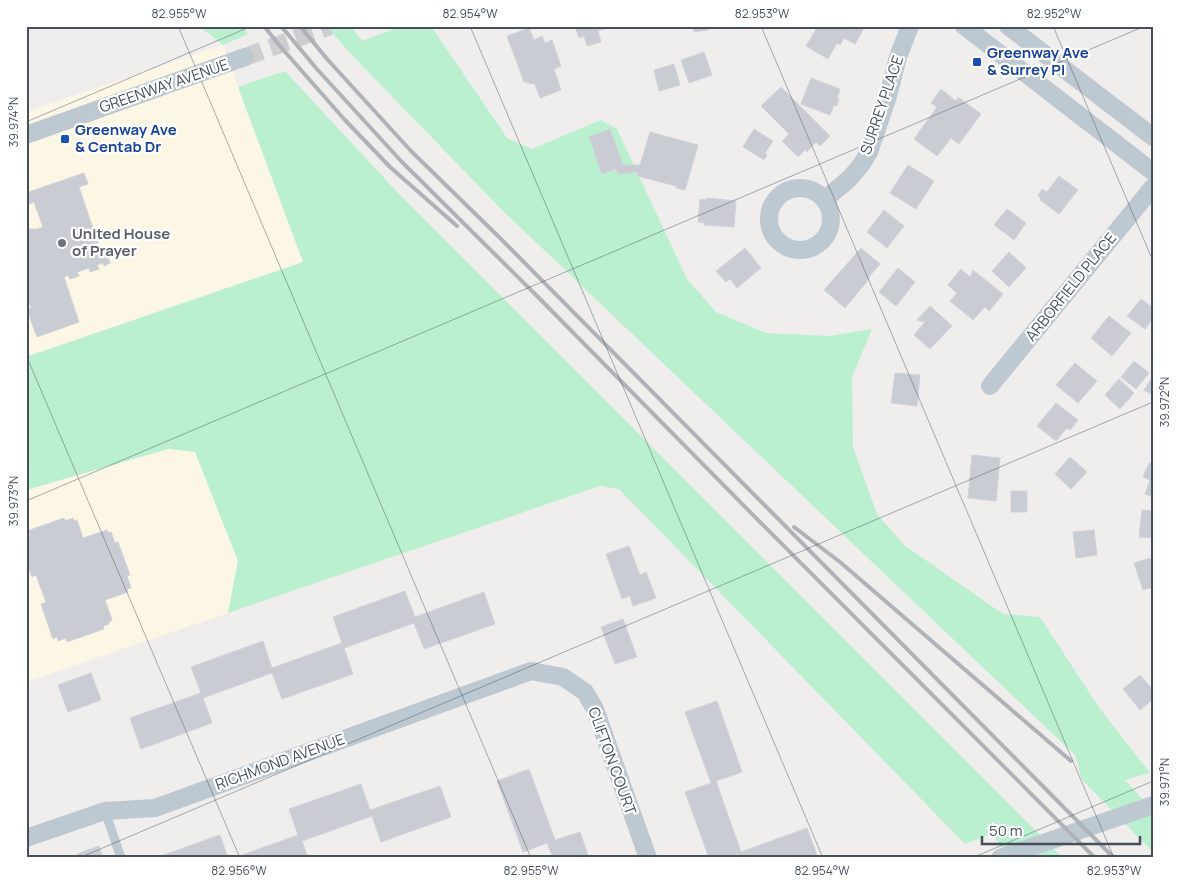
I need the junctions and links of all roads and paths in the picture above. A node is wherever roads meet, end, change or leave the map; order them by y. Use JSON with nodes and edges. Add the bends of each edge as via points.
{"nodes":[{"id":1,"x":910,"y":26,"type":"edge"},
{"id":2,"x":964,"y":26,"type":"edge"},
{"id":3,"x":1008,"y":26,"type":"edge"},
{"id":4,"x":244,"y":58,"type":"tunnel mouth"},
{"id":5,"x":26,"y":135,"type":"edge"},
{"id":6,"x":1153,"y":137,"type":"edge"},
{"id":7,"x":1153,"y":172,"type":"edge"},
{"id":8,"x":1153,"y":187,"type":"edge"},
{"id":9,"x":824,"y":200,"type":"dead end"},
{"id":10,"x":990,"y":386,"type":"dead end"},
{"id":11,"x":531,"y":671,"type":"joint"},
{"id":12,"x":1153,"y":805,"type":"edge"},
{"id":13,"x":105,"y":811,"type":"junction"},
{"id":14,"x":26,"y":838,"type":"edge"},
{"id":15,"x":121,"y":858,"type":"edge"},
{"id":16,"x":648,"y":858,"type":"edge"},
{"id":17,"x":1000,"y":858,"type":"edge"}],
"edges":[{"from":1,"to":9,"type":"street","name":"SURREY PLACE","via":[[869,152],[855,172]]},
{"from":2,"to":7,"type":"street"},
{"from":3,"to":6,"type":"street"},
{"from":4,"to":5,"type":"street","name":"GREENWAY AVENUE"},
{"from":8,"to":10,"type":"street","name":"ARBORFIELD PLACE"},
{"from":11,"to":13,"type":"street","name":"RICHMOND AVENUE","via":[[154,808]]},
{"from":11,"to":16,"type":"street","name":"CLIFTON COURT","via":[[563,677],[585,692],[595,709]]},
{"from":12,"to":17,"type":"street"},
{"from":13,"to":14,"type":"street","name":"RICHMOND AVENUE"},
{"from":13,"to":15,"type":"lane"}]}
